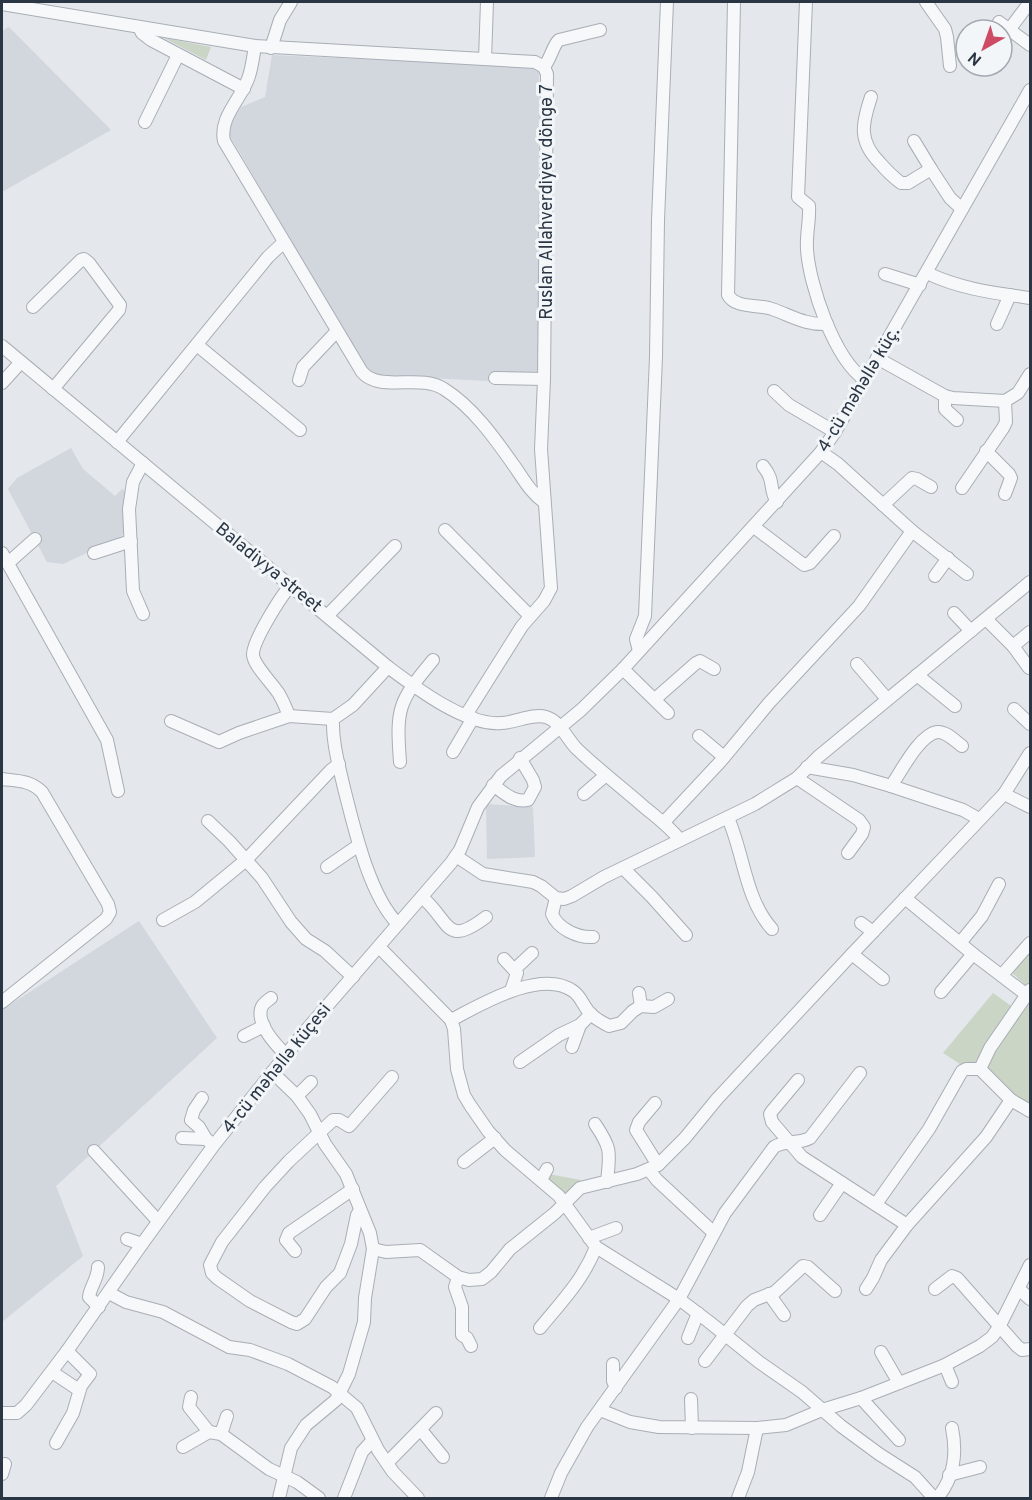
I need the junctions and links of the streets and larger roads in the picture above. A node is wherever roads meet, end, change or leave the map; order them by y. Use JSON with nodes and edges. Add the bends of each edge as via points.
{"nodes":[{"id":1,"x":291,"y":2,"type":"edge"},
{"id":2,"x":488,"y":2,"type":"edge"},
{"id":3,"x":667,"y":2,"type":"edge"},
{"id":4,"x":734,"y":2,"type":"edge"},
{"id":5,"x":806,"y":2,"type":"edge"},
{"id":6,"x":926,"y":2,"type":"edge"},
{"id":7,"x":1030,"y":2,"type":"edge"},
{"id":8,"x":2,"y":4,"type":"edge"},
{"id":9,"x":139,"y":27,"type":"junction"},
{"id":10,"x":600,"y":30,"type":"dead end"},
{"id":11,"x":1030,"y":45,"type":"edge"},
{"id":12,"x":255,"y":46,"type":"junction"},
{"id":13,"x":271,"y":48,"type":"junction"},
{"id":14,"x":178,"y":55,"type":"junction"},
{"id":15,"x":485,"y":59,"type":"junction"},
{"id":16,"x":950,"y":66,"type":"dead end"},
{"id":17,"x":544,"y":67,"type":"junction"},
{"id":18,"x":244,"y":89,"type":"junction"},
{"id":19,"x":871,"y":97,"type":"dead end"},
{"id":20,"x":1028,"y":99,"type":"edge"},
{"id":21,"x":145,"y":122,"type":"dead end"},
{"id":22,"x":914,"y":141,"type":"dead end"},
{"id":23,"x":932,"y":169,"type":"junction"},
{"id":24,"x":962,"y":209,"type":"junction"},
{"id":25,"x":283,"y":243,"type":"junction"},
{"id":26,"x":927,"y":273,"type":"junction"},
{"id":27,"x":885,"y":274,"type":"dead end"},
{"id":28,"x":920,"y":285,"type":"junction"},
{"id":29,"x":1010,"y":295,"type":"junction"},
{"id":30,"x":1030,"y":298,"type":"edge"},
{"id":31,"x":33,"y":307,"type":"dead end"},
{"id":32,"x":827,"y":324,"type":"junction"},
{"id":33,"x":997,"y":324,"type":"dead end"},
{"id":34,"x":337,"y":331,"type":"junction"},
{"id":35,"x":196,"y":345,"type":"junction"},
{"id":36,"x":2,"y":346,"type":"edge"},
{"id":37,"x":877,"y":358,"type":"junction"},
{"id":38,"x":21,"y":362,"type":"junction"},
{"id":39,"x":1030,"y":374,"type":"edge"},
{"id":40,"x":495,"y":378,"type":"dead end"},
{"id":41,"x":544,"y":379,"type":"junction"},
{"id":42,"x":299,"y":380,"type":"dead end"},
{"id":43,"x":865,"y":380,"type":"junction"},
{"id":44,"x":2,"y":383,"type":"edge"},
{"id":45,"x":53,"y":389,"type":"junction"},
{"id":46,"x":774,"y":391,"type":"dead end"},
{"id":47,"x":945,"y":396,"type":"junction"},
{"id":48,"x":1005,"y":401,"type":"junction"},
{"id":49,"x":957,"y":420,"type":"dead end"},
{"id":50,"x":300,"y":430,"type":"dead end"},
{"id":51,"x":836,"y":432,"type":"junction"},
{"id":52,"x":117,"y":442,"type":"junction"},
{"id":53,"x":821,"y":452,"type":"junction"},
{"id":54,"x":986,"y":452,"type":"junction"},
{"id":55,"x":142,"y":463,"type":"junction"},
{"id":56,"x":763,"y":466,"type":"dead end"},
{"id":57,"x":931,"y":486,"type":"dead end"},
{"id":58,"x":962,"y":488,"type":"dead end"},
{"id":59,"x":1005,"y":494,"type":"dead end"},
{"id":60,"x":544,"y":502,"type":"junction"},
{"id":61,"x":777,"y":502,"type":"junction"},
{"id":62,"x":883,"y":505,"type":"junction"},
{"id":63,"x":754,"y":526,"type":"junction"},
{"id":64,"x":445,"y":530,"type":"dead end"},
{"id":65,"x":912,"y":531,"type":"junction"},
{"id":66,"x":834,"y":536,"type":"dead end"},
{"id":67,"x":35,"y":539,"type":"dead end"},
{"id":68,"x":131,"y":541,"type":"junction"},
{"id":69,"x":395,"y":546,"type":"dead end"},
{"id":70,"x":94,"y":554,"type":"dead end"},
{"id":71,"x":5,"y":558,"type":"edge"},
{"id":72,"x":948,"y":558,"type":"junction"},
{"id":73,"x":967,"y":574,"type":"dead end"},
{"id":74,"x":935,"y":576,"type":"dead end"},
{"id":75,"x":1030,"y":582,"type":"edge"},
{"id":76,"x":291,"y":585,"type":"junction"},
{"id":77,"x":954,"y":613,"type":"dead end"},
{"id":78,"x":142,"y":614,"type":"dead end"},
{"id":79,"x":328,"y":615,"type":"junction"},
{"id":80,"x":530,"y":616,"type":"junction"},
{"id":81,"x":986,"y":618,"type":"junction"},
{"id":82,"x":971,"y":631,"type":"junction"},
{"id":83,"x":1030,"y":632,"type":"edge"},
{"id":84,"x":1013,"y":646,"type":"junction"},
{"id":85,"x":639,"y":651,"type":"junction"},
{"id":86,"x":433,"y":660,"type":"dead end"},
{"id":87,"x":856,"y":664,"type":"dead end"},
{"id":88,"x":388,"y":667,"type":"junction"},
{"id":89,"x":1029,"y":668,"type":"dead end"},
{"id":90,"x":622,"y":669,"type":"junction"},
{"id":91,"x":714,"y":669,"type":"dead end"},
{"id":92,"x":917,"y":675,"type":"junction"},
{"id":93,"x":412,"y":685,"type":"junction"},
{"id":94,"x":655,"y":699,"type":"junction"},
{"id":95,"x":887,"y":699,"type":"junction"},
{"id":96,"x":955,"y":706,"type":"dead end"},
{"id":97,"x":1014,"y":710,"type":"dead end"},
{"id":98,"x":668,"y":713,"type":"dead end"},
{"id":99,"x":289,"y":716,"type":"junction"},
{"id":100,"x":470,"y":717,"type":"junction"},
{"id":101,"x":333,"y":719,"type":"junction"},
{"id":102,"x":171,"y":721,"type":"dead end"},
{"id":103,"x":1030,"y":724,"type":"edge"},
{"id":104,"x":560,"y":728,"type":"junction"},
{"id":105,"x":699,"y":736,"type":"dead end"},
{"id":106,"x":962,"y":746,"type":"dead end"},
{"id":107,"x":453,"y":752,"type":"dead end"},
{"id":108,"x":1030,"y":753,"type":"edge"},
{"id":109,"x":724,"y":757,"type":"junction"},
{"id":110,"x":520,"y":758,"type":"junction"},
{"id":111,"x":400,"y":762,"type":"dead end"},
{"id":112,"x":339,"y":764,"type":"junction"},
{"id":113,"x":807,"y":767,"type":"junction"},
{"id":114,"x":606,"y":775,"type":"junction"},
{"id":115,"x":797,"y":778,"type":"junction"},
{"id":116,"x":2,"y":779,"type":"edge"},
{"id":117,"x":493,"y":785,"type":"junction"},
{"id":118,"x":891,"y":786,"type":"junction"},
{"id":119,"x":118,"y":791,"type":"dead end"},
{"id":120,"x":584,"y":794,"type":"dead end"},
{"id":121,"x":1004,"y":794,"type":"junction"},
{"id":122,"x":1030,"y":807,"type":"edge"},
{"id":123,"x":728,"y":818,"type":"junction"},
{"id":124,"x":979,"y":819,"type":"junction"},
{"id":125,"x":208,"y":821,"type":"dead end"},
{"id":126,"x":664,"y":822,"type":"junction"},
{"id":127,"x":680,"y":840,"type":"junction"},
{"id":128,"x":358,"y":845,"type":"junction"},
{"id":129,"x":848,"y":853,"type":"dead end"},
{"id":130,"x":456,"y":856,"type":"junction"},
{"id":131,"x":246,"y":860,"type":"junction"},
{"id":132,"x":327,"y":867,"type":"dead end"},
{"id":133,"x":623,"y":868,"type":"junction"},
{"id":134,"x":999,"y":884,"type":"dead end"},
{"id":135,"x":422,"y":897,"type":"junction"},
{"id":136,"x":556,"y":898,"type":"junction"},
{"id":137,"x":905,"y":898,"type":"junction"},
{"id":138,"x":486,"y":917,"type":"dead end"},
{"id":139,"x":163,"y":920,"type":"dead end"},
{"id":140,"x":861,"y":923,"type":"dead end"},
{"id":141,"x":398,"y":924,"type":"junction"},
{"id":142,"x":772,"y":929,"type":"dead end"},
{"id":143,"x":873,"y":932,"type":"junction"},
{"id":144,"x":686,"y":935,"type":"dead end"},
{"id":145,"x":593,"y":937,"type":"dead end"},
{"id":146,"x":1030,"y":943,"type":"edge"},
{"id":147,"x":960,"y":944,"type":"junction"},
{"id":148,"x":379,"y":947,"type":"junction"},
{"id":149,"x":532,"y":953,"type":"dead end"},
{"id":150,"x":852,"y":954,"type":"junction"},
{"id":151,"x":973,"y":954,"type":"junction"},
{"id":152,"x":504,"y":959,"type":"dead end"},
{"id":153,"x":515,"y":969,"type":"junction"},
{"id":154,"x":1002,"y":975,"type":"junction"},
{"id":155,"x":352,"y":977,"type":"junction"},
{"id":156,"x":883,"y":979,"type":"dead end"},
{"id":157,"x":511,"y":991,"type":"junction"},
{"id":158,"x":941,"y":992,"type":"dead end"},
{"id":159,"x":1029,"y":992,"type":"edge"},
{"id":160,"x":639,"y":993,"type":"dead end"},
{"id":161,"x":271,"y":998,"type":"dead end"},
{"id":162,"x":668,"y":999,"type":"dead end"},
{"id":163,"x":2,"y":1002,"type":"edge"},
{"id":164,"x":641,"y":1006,"type":"junction"},
{"id":165,"x":591,"y":1014,"type":"junction"},
{"id":166,"x":451,"y":1020,"type":"junction"},
{"id":167,"x":580,"y":1025,"type":"junction"},
{"id":168,"x":264,"y":1026,"type":"junction"},
{"id":169,"x":244,"y":1036,"type":"dead end"},
{"id":170,"x":572,"y":1047,"type":"dead end"},
{"id":171,"x":286,"y":1055,"type":"junction"},
{"id":172,"x":520,"y":1062,"type":"dead end"},
{"id":173,"x":980,"y":1069,"type":"junction"},
{"id":174,"x":272,"y":1072,"type":"junction"},
{"id":175,"x":860,"y":1074,"type":"dead end"},
{"id":176,"x":392,"y":1077,"type":"dead end"},
{"id":177,"x":798,"y":1080,"type":"dead end"},
{"id":178,"x":311,"y":1082,"type":"dead end"},
{"id":179,"x":297,"y":1096,"type":"junction"},
{"id":180,"x":202,"y":1098,"type":"dead end"},
{"id":181,"x":1011,"y":1100,"type":"junction"},
{"id":182,"x":655,"y":1104,"type":"dead end"},
{"id":183,"x":1030,"y":1111,"type":"edge"},
{"id":184,"x":595,"y":1124,"type":"dead end"},
{"id":185,"x":319,"y":1132,"type":"junction"},
{"id":186,"x":182,"y":1138,"type":"dead end"},
{"id":187,"x":495,"y":1138,"type":"junction"},
{"id":188,"x":210,"y":1142,"type":"junction"},
{"id":189,"x":789,"y":1142,"type":"junction"},
{"id":190,"x":94,"y":1151,"type":"dead end"},
{"id":191,"x":464,"y":1162,"type":"dead end"},
{"id":192,"x":653,"y":1167,"type":"junction"},
{"id":193,"x":607,"y":1182,"type":"junction"},
{"id":194,"x":843,"y":1183,"type":"junction"},
{"id":195,"x":352,"y":1189,"type":"junction"},
{"id":196,"x":565,"y":1203,"type":"junction"},
{"id":197,"x":876,"y":1204,"type":"junction"},
{"id":198,"x":360,"y":1210,"type":"junction"},
{"id":199,"x":820,"y":1215,"type":"dead end"},
{"id":200,"x":158,"y":1221,"type":"junction"},
{"id":201,"x":907,"y":1225,"type":"junction"},
{"id":202,"x":615,"y":1228,"type":"dead end"},
{"id":203,"x":714,"y":1233,"type":"junction"},
{"id":204,"x":127,"y":1239,"type":"dead end"},
{"id":205,"x":592,"y":1242,"type":"junction"},
{"id":206,"x":142,"y":1244,"type":"junction"},
{"id":207,"x":374,"y":1249,"type":"junction"},
{"id":208,"x":296,"y":1251,"type":"dead end"},
{"id":209,"x":1030,"y":1265,"type":"edge"},
{"id":210,"x":98,"y":1268,"type":"dead end"},
{"id":211,"x":458,"y":1277,"type":"junction"},
{"id":212,"x":935,"y":1288,"type":"dead end"},
{"id":213,"x":866,"y":1289,"type":"dead end"},
{"id":214,"x":1019,"y":1289,"type":"junction"},
{"id":215,"x":835,"y":1291,"type":"dead end"},
{"id":216,"x":109,"y":1293,"type":"junction"},
{"id":217,"x":769,"y":1294,"type":"junction"},
{"id":218,"x":679,"y":1299,"type":"junction"},
{"id":219,"x":1030,"y":1299,"type":"edge"},
{"id":220,"x":99,"y":1307,"type":"junction"},
{"id":221,"x":698,"y":1313,"type":"junction"},
{"id":222,"x":783,"y":1314,"type":"dead end"},
{"id":223,"x":999,"y":1327,"type":"junction"},
{"id":224,"x":540,"y":1328,"type":"dead end"},
{"id":225,"x":724,"y":1333,"type":"junction"},
{"id":226,"x":462,"y":1335,"type":"junction"},
{"id":227,"x":688,"y":1338,"type":"dead end"},
{"id":228,"x":454,"y":1345,"type":"dead end"},
{"id":229,"x":471,"y":1346,"type":"dead end"},
{"id":230,"x":1030,"y":1349,"type":"edge"},
{"id":231,"x":67,"y":1351,"type":"junction"},
{"id":232,"x":881,"y":1352,"type":"dead end"},
{"id":233,"x":705,"y":1361,"type":"dead end"},
{"id":234,"x":613,"y":1364,"type":"dead end"},
{"id":235,"x":945,"y":1365,"type":"junction"},
{"id":236,"x":51,"y":1372,"type":"junction"},
{"id":237,"x":952,"y":1382,"type":"dead end"},
{"id":238,"x":899,"y":1383,"type":"junction"},
{"id":239,"x":616,"y":1388,"type":"junction"},
{"id":240,"x":79,"y":1390,"type":"junction"},
{"id":241,"x":340,"y":1393,"type":"junction"},
{"id":242,"x":191,"y":1397,"type":"dead end"},
{"id":243,"x":861,"y":1398,"type":"junction"},
{"id":244,"x":691,"y":1399,"type":"dead end"},
{"id":245,"x":600,"y":1410,"type":"junction"},
{"id":246,"x":822,"y":1410,"type":"junction"},
{"id":247,"x":2,"y":1413,"type":"edge"},
{"id":248,"x":436,"y":1413,"type":"dead end"},
{"id":249,"x":227,"y":1416,"type":"dead end"},
{"id":250,"x":692,"y":1428,"type":"junction"},
{"id":251,"x":757,"y":1428,"type":"junction"},
{"id":252,"x":952,"y":1428,"type":"dead end"},
{"id":253,"x":421,"y":1430,"type":"junction"},
{"id":254,"x":215,"y":1433,"type":"junction"},
{"id":255,"x":899,"y":1440,"type":"dead end"},
{"id":256,"x":372,"y":1441,"type":"junction"},
{"id":257,"x":56,"y":1443,"type":"dead end"},
{"id":258,"x":183,"y":1447,"type":"dead end"},
{"id":259,"x":443,"y":1457,"type":"dead end"},
{"id":260,"x":387,"y":1463,"type":"junction"},
{"id":261,"x":980,"y":1467,"type":"dead end"},
{"id":262,"x":949,"y":1475,"type":"junction"},
{"id":263,"x":284,"y":1476,"type":"junction"},
{"id":264,"x":279,"y":1498,"type":"edge"},
{"id":265,"x":319,"y":1498,"type":"edge"},
{"id":266,"x":344,"y":1498,"type":"edge"},
{"id":267,"x":418,"y":1498,"type":"edge"},
{"id":268,"x":551,"y":1498,"type":"edge"},
{"id":269,"x":738,"y":1498,"type":"edge"},
{"id":270,"x":935,"y":1498,"type":"edge"}],
"edges":[{"from":1,"to":13,"type":"street"},
{"from":2,"to":15,"type":"street"},
{"from":3,"to":85,"type":"street","via":[[645,616],[636,639]]},
{"from":4,"to":32,"type":"street","via":[[728,295],[737,303],[773,309],[802,322]]},
{"from":5,"to":32,"type":"street","via":[[797,194],[809,206],[807,250]]},
{"from":6,"to":16,"type":"street","via":[[945,29]]},
{"from":7,"to":11,"type":"street","via":[[1004,26]]},
{"from":8,"to":9,"type":"street","name":"Ruslan Allahverdiyev döngə 7"},
{"from":9,"to":12,"type":"street","name":"Ruslan Allahverdiyev döngə 7"},
{"from":9,"to":14,"type":"street"},
{"from":10,"to":17,"type":"street","via":[[559,40]]},
{"from":12,"to":13,"type":"street","name":"Ruslan Allahverdiyev döngə 7"},
{"from":12,"to":18,"type":"street"},
{"from":13,"to":15,"type":"street","name":"Ruslan Allahverdiyev döngə 7"},
{"from":14,"to":18,"type":"street"},
{"from":14,"to":21,"type":"street"},
{"from":15,"to":17,"type":"street","name":"Ruslan Allahverdiyev döngə 7"},
{"from":17,"to":41,"type":"street","name":"Ruslan Allahverdiyev döngə 7"},
{"from":18,"to":25,"type":"street","via":[[224,123],[224,141]]},
{"from":19,"to":23,"type":"street","via":[[864,119],[864,141],[869,152],[901,183]]},
{"from":20,"to":24,"type":"street","name":"4-cü məhəllə küç."},
{"from":22,"to":23,"type":"street"},
{"from":23,"to":24,"type":"street"},
{"from":24,"to":26,"type":"street","name":"4-cü məhəllə küç."},
{"from":25,"to":34,"type":"street"},
{"from":25,"to":35,"type":"street"},
{"from":26,"to":28,"type":"street","name":"4-cü məhəllə küç."},
{"from":26,"to":29,"type":"street","via":[[972,289]]},
{"from":27,"to":28,"type":"street"},
{"from":28,"to":37,"type":"street","name":"4-cü məhəllə küç."},
{"from":29,"to":30,"type":"street"},
{"from":29,"to":33,"type":"street"},
{"from":31,"to":45,"type":"street","via":[[84,259],[120,305]]},
{"from":32,"to":43,"type":"street","via":[[843,357]]},
{"from":34,"to":42,"type":"street","via":[[303,367]]},
{"from":34,"to":60,"type":"street","via":[[371,380],[435,384],[455,397]]},
{"from":35,"to":50,"type":"street"},
{"from":35,"to":52,"type":"street"},
{"from":36,"to":38,"type":"street","name":"Baladiyya street"},
{"from":37,"to":43,"type":"street","name":"4-cü məhəllə küç."},
{"from":37,"to":47,"type":"street"},
{"from":38,"to":44,"type":"street"},
{"from":38,"to":45,"type":"street","name":"Baladiyya street"},
{"from":39,"to":48,"type":"street","via":[[1018,393]]},
{"from":40,"to":41,"type":"street"},
{"from":41,"to":60,"type":"street","name":"Ruslan Allahverdiyev döngə 7"},
{"from":43,"to":51,"type":"street","name":"4-cü məhəllə küç."},
{"from":45,"to":52,"type":"street","name":"Baladiyya street"},
{"from":46,"to":51,"type":"street","via":[[789,405]]},
{"from":47,"to":48,"type":"street"},
{"from":47,"to":49,"type":"street","via":[[945,409]]},
{"from":48,"to":54,"type":"street","via":[[1006,422]]},
{"from":51,"to":53,"type":"street","name":"4-cü məhəllə küç."},
{"from":52,"to":55,"type":"street","name":"Baladiyya street"},
{"from":53,"to":61,"type":"street","name":"4-cü məhəllə küç."},
{"from":53,"to":62,"type":"street"},
{"from":54,"to":58,"type":"street"},
{"from":54,"to":59,"type":"street","via":[[1010,474]]},
{"from":55,"to":68,"type":"street","via":[[130,494]]},
{"from":55,"to":76,"type":"street","name":"Baladiyya street"},
{"from":56,"to":61,"type":"street","via":[[770,475]]},
{"from":57,"to":62,"type":"street","via":[[912,478]]},
{"from":60,"to":80,"type":"street","name":"Ruslan Allahverdiyev döngə 7","via":[[550,588]]},
{"from":61,"to":63,"type":"street","name":"4-cü məhəllə küç."},
{"from":62,"to":65,"type":"street"},
{"from":63,"to":66,"type":"street","via":[[804,564],[810,563]]},
{"from":63,"to":85,"type":"street","name":"4-cü məhəllə küç."},
{"from":64,"to":80,"type":"street"},
{"from":65,"to":72,"type":"street"},
{"from":65,"to":109,"type":"street","via":[[859,606]]},
{"from":67,"to":71,"type":"street"},
{"from":68,"to":70,"type":"street"},
{"from":68,"to":78,"type":"street","via":[[133,591]]},
{"from":69,"to":79,"type":"street"},
{"from":71,"to":119,"type":"street","via":[[107,740]]},
{"from":72,"to":73,"type":"street"},
{"from":72,"to":74,"type":"street"},
{"from":75,"to":81,"type":"street"},
{"from":76,"to":79,"type":"street","name":"Baladiyya street"},
{"from":76,"to":99,"type":"street","via":[[277,604],[253,655],[279,693]]},
{"from":77,"to":82,"type":"street"},
{"from":79,"to":88,"type":"street","name":"Baladiyya street"},
{"from":80,"to":100,"type":"street","name":"Ruslan Allahverdiyev döngə 7"},
{"from":81,"to":82,"type":"street"},
{"from":81,"to":84,"type":"street"},
{"from":82,"to":92,"type":"street"},
{"from":83,"to":84,"type":"street"},
{"from":84,"to":89,"type":"street"},
{"from":85,"to":90,"type":"street","name":"4-cü məhəllə küç."},
{"from":86,"to":93,"type":"street"},
{"from":87,"to":95,"type":"street"},
{"from":88,"to":93,"type":"street","name":"Baladiyya street"},
{"from":88,"to":101,"type":"street","via":[[353,705]]},
{"from":90,"to":94,"type":"street"},
{"from":90,"to":104,"type":"street","name":"4-cü məhəllə küç."},
{"from":91,"to":94,"type":"street","via":[[700,661],[696,663]]},
{"from":92,"to":95,"type":"street"},
{"from":92,"to":96,"type":"street"},
{"from":93,"to":100,"type":"street","name":"Baladiyya street"},
{"from":93,"to":111,"type":"street","via":[[398,714]]},
{"from":94,"to":98,"type":"street"},
{"from":95,"to":113,"type":"street"},
{"from":97,"to":103,"type":"street"},
{"from":99,"to":101,"type":"street"},
{"from":99,"to":102,"type":"street","via":[[219,742]]},
{"from":100,"to":104,"type":"street","name":"Baladiyya street","via":[[502,723],[545,716]]},
{"from":100,"to":107,"type":"street","name":"Ruslan Allahverdiyev döngə 7"},
{"from":101,"to":112,"type":"street"},
{"from":104,"to":110,"type":"street","name":"4-cü məhəllə küçesi"},
{"from":104,"to":114,"type":"street"},
{"from":105,"to":109,"type":"street"},
{"from":106,"to":118,"type":"street","via":[[945,734],[928,736]]},
{"from":108,"to":121,"type":"street"},
{"from":109,"to":126,"type":"street"},
{"from":110,"to":117,"type":"street","name":"4-cü məhəllə küçesi"},
{"from":110,"to":117,"type":"street","via":[[535,787],[528,800],[514,800]]},
{"from":112,"to":128,"type":"street"},
{"from":112,"to":131,"type":"street"},
{"from":113,"to":115,"type":"street"},
{"from":113,"to":118,"type":"street"},
{"from":114,"to":120,"type":"street"},
{"from":114,"to":126,"type":"street"},
{"from":115,"to":123,"type":"street"},
{"from":115,"to":129,"type":"street","via":[[864,827]]},
{"from":116,"to":163,"type":"street","via":[[28,782],[42,792],[110,912]]},
{"from":117,"to":130,"type":"street","name":"4-cü məhəllə küçesi","via":[[478,807]]},
{"from":118,"to":124,"type":"street"},
{"from":121,"to":122,"type":"street"},
{"from":121,"to":124,"type":"street"},
{"from":123,"to":127,"type":"street"},
{"from":123,"to":142,"type":"street","via":[[756,906]]},
{"from":124,"to":137,"type":"street"},
{"from":125,"to":131,"type":"street"},
{"from":126,"to":127,"type":"street"},
{"from":127,"to":133,"type":"street"},
{"from":128,"to":132,"type":"street"},
{"from":128,"to":141,"type":"street","via":[[386,910]]},
{"from":130,"to":135,"type":"street","name":"4-cü məhəllə küçesi"},
{"from":130,"to":136,"type":"street","via":[[483,874],[532,882]]},
{"from":131,"to":139,"type":"street","via":[[195,902]]},
{"from":131,"to":155,"type":"street","via":[[306,939]]},
{"from":133,"to":136,"type":"street","via":[[572,897]]},
{"from":133,"to":144,"type":"street"},
{"from":134,"to":147,"type":"street","via":[[982,916]]},
{"from":135,"to":138,"type":"street","via":[[458,933]]},
{"from":135,"to":141,"type":"street","name":"4-cü məhəllə küçesi"},
{"from":136,"to":145,"type":"street","via":[[552,914],[558,923],[582,938]]},
{"from":137,"to":143,"type":"street"},
{"from":137,"to":147,"type":"street"},
{"from":140,"to":143,"type":"street"},
{"from":141,"to":148,"type":"street","name":"4-cü məhəllə küçesi"},
{"from":143,"to":150,"type":"street"},
{"from":146,"to":154,"type":"street"},
{"from":147,"to":151,"type":"street"},
{"from":148,"to":155,"type":"street","name":"4-cü məhəllə küçesi"},
{"from":148,"to":166,"type":"street"},
{"from":149,"to":153,"type":"street"},
{"from":150,"to":156,"type":"street"},
{"from":150,"to":192,"type":"street","via":[[685,1138]]},
{"from":151,"to":154,"type":"street"},
{"from":151,"to":158,"type":"street"},
{"from":152,"to":153,"type":"street"},
{"from":153,"to":157,"type":"street"},
{"from":154,"to":159,"type":"street"},
{"from":155,"to":171,"type":"street","name":"4-cü məhəllə küçesi"},
{"from":157,"to":165,"type":"street","via":[[544,984],[564,986],[581,998]]},
{"from":157,"to":166,"type":"street"},
{"from":159,"to":173,"type":"street"},
{"from":160,"to":164,"type":"street"},
{"from":161,"to":168,"type":"street","via":[[261,1006]]},
{"from":162,"to":164,"type":"street","via":[[654,1007]]},
{"from":164,"to":165,"type":"street","via":[[615,1026]]},
{"from":165,"to":167,"type":"street"},
{"from":166,"to":187,"type":"street","via":[[464,1095]]},
{"from":167,"to":170,"type":"street"},
{"from":167,"to":172,"type":"street"},
{"from":168,"to":169,"type":"street"},
{"from":168,"to":171,"type":"street","via":[[272,1042]]},
{"from":171,"to":174,"type":"street","name":"4-cü məhəllə küçesi"},
{"from":173,"to":181,"type":"street"},
{"from":173,"to":197,"type":"street","via":[[962,1071],[929,1129]]},
{"from":174,"to":179,"type":"street"},
{"from":174,"to":188,"type":"street","name":"4-cü məhəllə küçesi"},
{"from":175,"to":189,"type":"street","via":[[810,1138]]},
{"from":176,"to":185,"type":"street","via":[[351,1125],[333,1120]]},
{"from":177,"to":189,"type":"street","via":[[770,1114]]},
{"from":178,"to":179,"type":"street"},
{"from":179,"to":185,"type":"street"},
{"from":180,"to":188,"type":"street","via":[[191,1120]]},
{"from":181,"to":183,"type":"street"},
{"from":181,"to":201,"type":"street","via":[[986,1137]]},
{"from":182,"to":192,"type":"street","via":[[636,1130]]},
{"from":184,"to":193,"type":"street","via":[[610,1151]]},
{"from":185,"to":195,"type":"street"},
{"from":185,"to":198,"type":"street","via":[[281,1168],[222,1242],[210,1265],[212,1274],[250,1301],[291,1322],[301,1322],[340,1273]]},
{"from":186,"to":188,"type":"street"},
{"from":187,"to":191,"type":"street"},
{"from":187,"to":196,"type":"street","via":[[512,1156],[544,1174]]},
{"from":188,"to":200,"type":"street","name":"4-cü məhəllə küçesi"},
{"from":189,"to":194,"type":"street","via":[[802,1157]]},
{"from":189,"to":203,"type":"street","via":[[770,1152]]},
{"from":190,"to":200,"type":"street"},
{"from":192,"to":193,"type":"street"},
{"from":192,"to":203,"type":"street","via":[[657,1180]]},
{"from":193,"to":196,"type":"street","via":[[583,1186]]},
{"from":194,"to":197,"type":"street"},
{"from":194,"to":199,"type":"street"},
{"from":195,"to":198,"type":"street"},
{"from":195,"to":208,"type":"street","via":[[289,1233],[286,1240]]},
{"from":196,"to":205,"type":"street"},
{"from":196,"to":211,"type":"street","via":[[510,1249],[482,1279]]},
{"from":197,"to":201,"type":"street"},
{"from":198,"to":207,"type":"street"},
{"from":200,"to":206,"type":"street","name":"4-cü məhəllə küçesi"},
{"from":201,"to":213,"type":"street"},
{"from":202,"to":205,"type":"street"},
{"from":203,"to":218,"type":"street"},
{"from":204,"to":206,"type":"street"},
{"from":205,"to":218,"type":"street"},
{"from":205,"to":224,"type":"street","via":[[587,1268]]},
{"from":206,"to":216,"type":"street","name":"4-cü məhəllə küçesi"},
{"from":207,"to":211,"type":"street","via":[[420,1250]]},
{"from":207,"to":241,"type":"street","via":[[362,1330]]},
{"from":209,"to":214,"type":"street"},
{"from":210,"to":220,"type":"street","via":[[89,1297]]},
{"from":211,"to":226,"type":"street","via":[[455,1287],[462,1307]]},
{"from":212,"to":223,"type":"street","via":[[952,1276],[957,1278]]},
{"from":214,"to":219,"type":"street"},
{"from":214,"to":223,"type":"street"},
{"from":215,"to":217,"type":"street","via":[[803,1266]]},
{"from":216,"to":220,"type":"street","name":"4-cü məhəllə küçesi"},
{"from":216,"to":241,"type":"street","via":[[163,1312],[229,1347],[288,1364]]},
{"from":217,"to":222,"type":"street"},
{"from":217,"to":225,"type":"street","via":[[747,1306]]},
{"from":218,"to":221,"type":"street"},
{"from":218,"to":239,"type":"street"},
{"from":220,"to":231,"type":"street","name":"4-cü məhəllə küçesi"},
{"from":221,"to":225,"type":"street"},
{"from":221,"to":227,"type":"street"},
{"from":223,"to":230,"type":"street","via":[[1022,1350]]},
{"from":223,"to":235,"type":"street","via":[[980,1347]]},
{"from":225,"to":233,"type":"street"},
{"from":225,"to":246,"type":"street"},
{"from":226,"to":228,"type":"street"},
{"from":226,"to":229,"type":"street"},
{"from":231,"to":236,"type":"street","name":"4-cü məhəllə küçesi"},
{"from":231,"to":240,"type":"street","via":[[90,1374]]},
{"from":232,"to":238,"type":"street"},
{"from":234,"to":239,"type":"street"},
{"from":235,"to":237,"type":"street"},
{"from":235,"to":238,"type":"street"},
{"from":236,"to":240,"type":"street"},
{"from":236,"to":247,"type":"street","name":"4-cü məhəllə küçesi","via":[[21,1411]]},
{"from":238,"to":243,"type":"street"},
{"from":239,"to":245,"type":"street"},
{"from":240,"to":257,"type":"street","via":[[73,1413]]},
{"from":241,"to":256,"type":"street","via":[[357,1408]]},
{"from":241,"to":263,"type":"street","via":[[297,1438]]},
{"from":242,"to":254,"type":"street","via":[[189,1407]]},
{"from":243,"to":246,"type":"street"},
{"from":243,"to":255,"type":"street"},
{"from":244,"to":250,"type":"street"},
{"from":245,"to":250,"type":"street","via":[[642,1425]]},
{"from":245,"to":268,"type":"street","via":[[582,1435]]},
{"from":246,"to":251,"type":"street","via":[[786,1425]]},
{"from":246,"to":270,"type":"street","via":[[915,1477]]},
{"from":248,"to":253,"type":"street"},
{"from":249,"to":254,"type":"street"},
{"from":250,"to":251,"type":"street"},
{"from":251,"to":269,"type":"street"},
{"from":252,"to":262,"type":"street","via":[[956,1452]]},
{"from":253,"to":259,"type":"street"},
{"from":253,"to":260,"type":"street"},
{"from":254,"to":258,"type":"street"},
{"from":254,"to":263,"type":"street"},
{"from":256,"to":260,"type":"street"},
{"from":256,"to":266,"type":"street","via":[[362,1452]]},
{"from":260,"to":267,"type":"street"},
{"from":261,"to":262,"type":"street"},
{"from":262,"to":270,"type":"street","via":[[944,1489]]},
{"from":263,"to":264,"type":"street"},
{"from":263,"to":265,"type":"street"}]}
